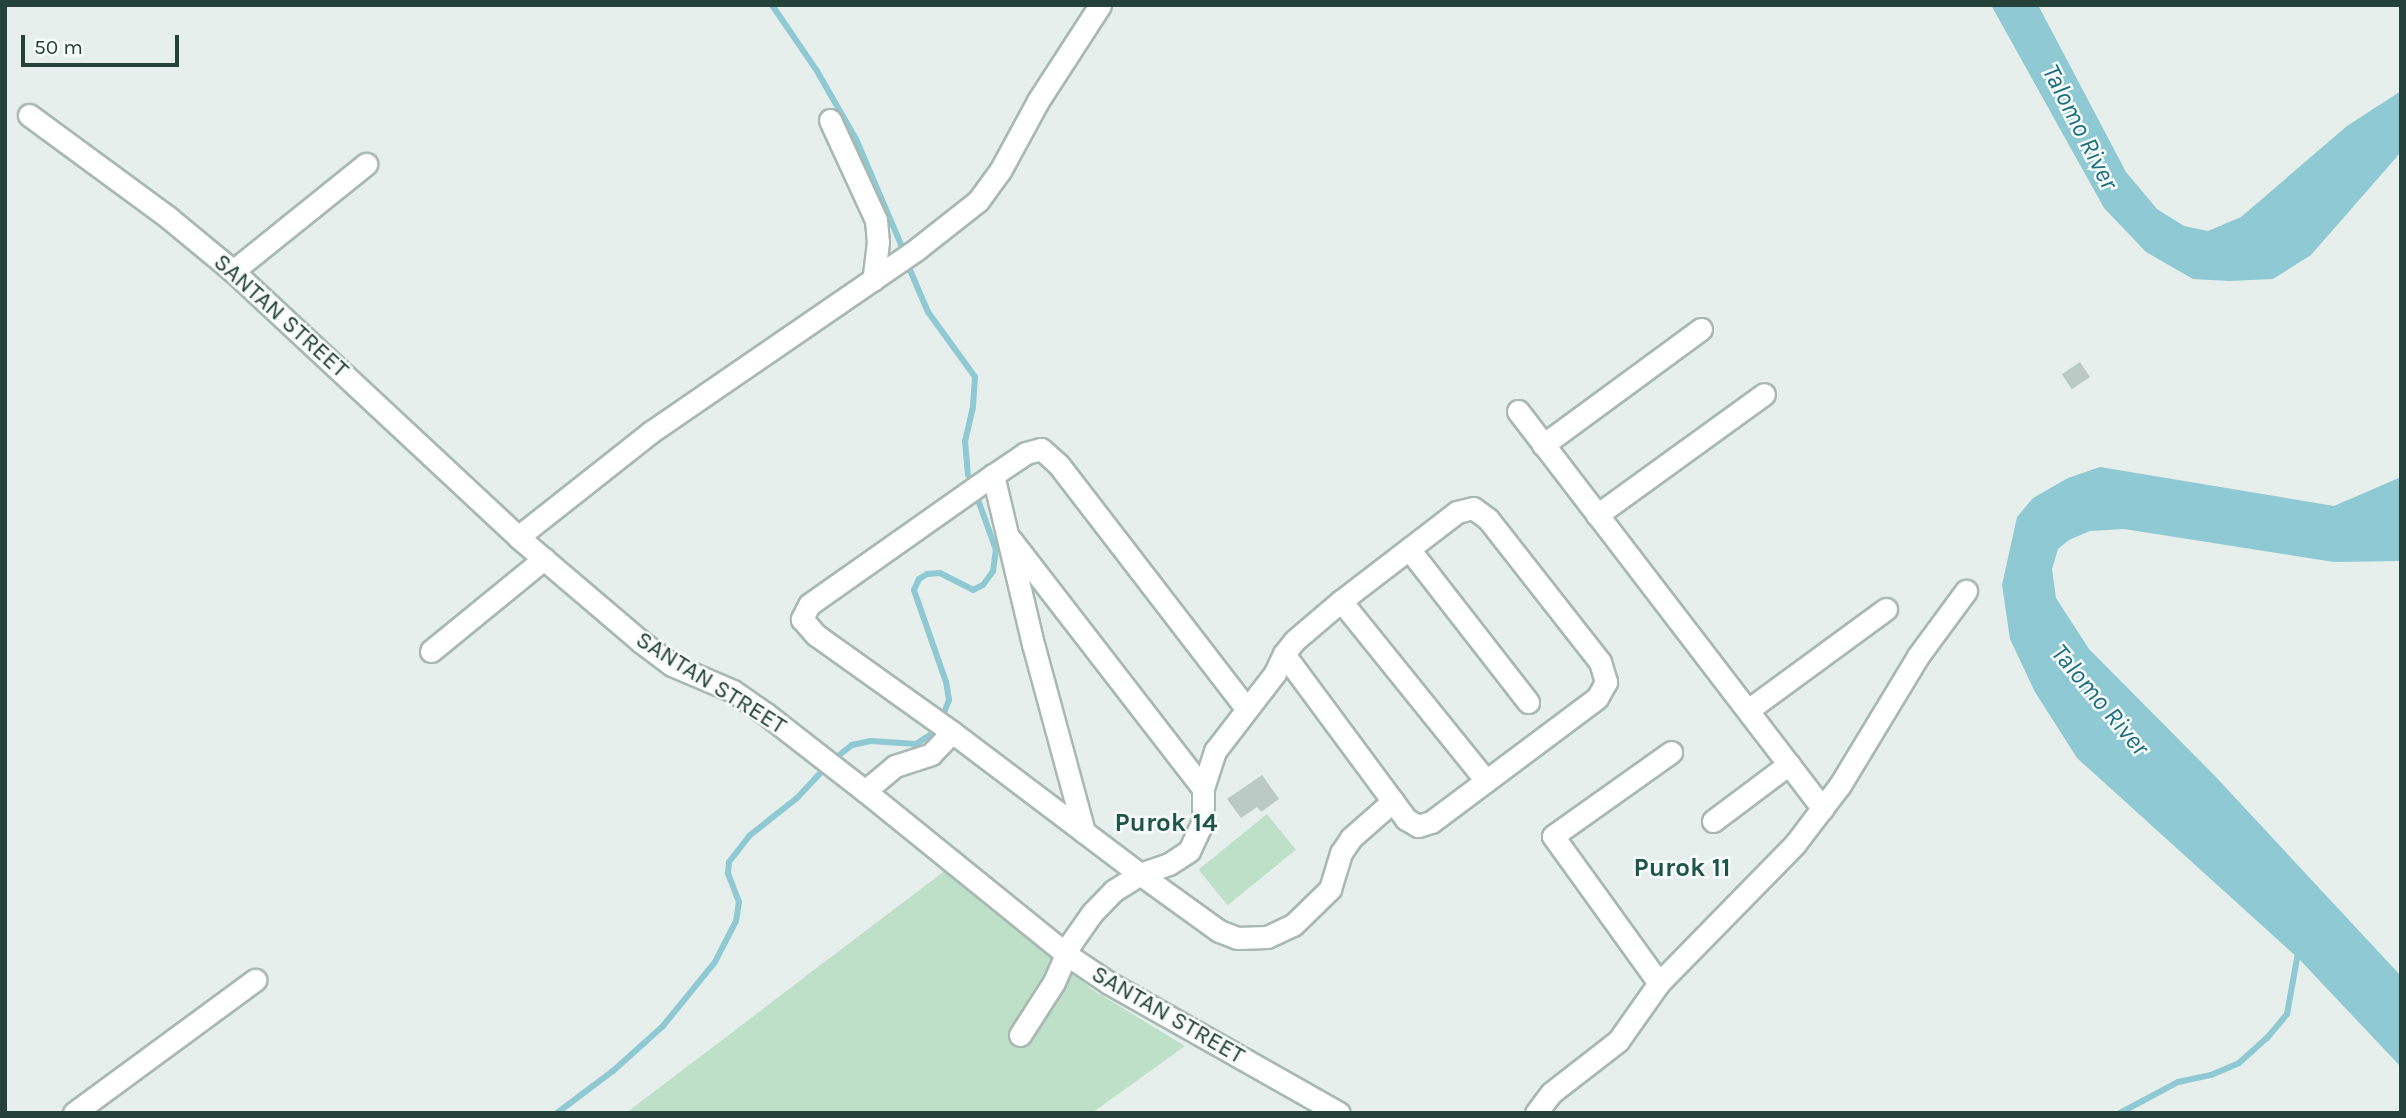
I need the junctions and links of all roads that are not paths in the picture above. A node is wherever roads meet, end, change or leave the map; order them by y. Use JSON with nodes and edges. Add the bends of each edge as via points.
{"nodes":[{"id":1,"x":1100,"y":5,"type":"edge"},
{"id":2,"x":29,"y":115,"type":"dead end"},
{"id":3,"x":830,"y":120,"type":"dead end"},
{"id":4,"x":366,"y":164,"type":"dead end"},
{"id":5,"x":233,"y":271,"type":"junction"},
{"id":6,"x":873,"y":280,"type":"junction"},
{"id":7,"x":1701,"y":329,"type":"dead end"},
{"id":8,"x":1763,"y":394,"type":"dead end"},
{"id":9,"x":1518,"y":411,"type":"dead end"},
{"id":10,"x":1543,"y":445,"type":"junction"},
{"id":11,"x":993,"y":475,"type":"junction"},
{"id":12,"x":1597,"y":515,"type":"junction"},
{"id":13,"x":1006,"y":532,"type":"junction"},
{"id":14,"x":518,"y":537,"type":"junction"},
{"id":15,"x":1409,"y":549,"type":"junction"},
{"id":16,"x":544,"y":559,"type":"junction"},
{"id":17,"x":1966,"y":591,"type":"dead end"},
{"id":18,"x":1341,"y":601,"type":"junction"},
{"id":19,"x":1886,"y":609,"type":"dead end"},
{"id":20,"x":431,"y":651,"type":"dead end"},
{"id":21,"x":1284,"y":654,"type":"junction"},
{"id":22,"x":1528,"y":702,"type":"dead end"},
{"id":23,"x":1246,"y":708,"type":"junction"},
{"id":24,"x":1748,"y":710,"type":"junction"},
{"id":25,"x":952,"y":732,"type":"junction"},
{"id":26,"x":1671,"y":752,"type":"dead end"},
{"id":27,"x":1789,"y":764,"type":"junction"},
{"id":28,"x":1486,"y":781,"type":"junction"},
{"id":29,"x":1203,"y":788,"type":"junction"},
{"id":30,"x":865,"y":791,"type":"junction"},
{"id":31,"x":1392,"y":801,"type":"junction"},
{"id":32,"x":1823,"y":809,"type":"junction"},
{"id":33,"x":1713,"y":821,"type":"dead end"},
{"id":34,"x":1084,"y":832,"type":"junction"},
{"id":35,"x":1140,"y":874,"type":"junction"},
{"id":36,"x":1066,"y":954,"type":"junction"},
{"id":37,"x":255,"y":980,"type":"dead end"},
{"id":38,"x":1659,"y":983,"type":"junction"},
{"id":39,"x":1020,"y":1035,"type":"dead end"},
{"id":40,"x":74,"y":1113,"type":"edge"},
{"id":41,"x":1339,"y":1113,"type":"edge"},
{"id":42,"x":1536,"y":1113,"type":"edge"}],
"edges":[{"from":1,"to":6,"type":"street","via":[[978,201]]},
{"from":2,"to":5,"type":"street","name":"SANTAN STREET","via":[[158,209]]},
{"from":3,"to":6,"type":"street","via":[[876,220]]},
{"from":4,"to":5,"type":"street"},
{"from":5,"to":14,"type":"street","name":"SANTAN STREET"},
{"from":6,"to":14,"type":"street","via":[[651,432]]},
{"from":7,"to":10,"type":"street"},
{"from":8,"to":12,"type":"street"},
{"from":9,"to":10,"type":"street"},
{"from":10,"to":12,"type":"street"},
{"from":11,"to":13,"type":"street"},
{"from":11,"to":23,"type":"street","via":[[1026,453],[1036,449],[1047,452]]},
{"from":11,"to":25,"type":"street","via":[[809,605],[802,619],[816,635]]},
{"from":12,"to":24,"type":"street"},
{"from":13,"to":29,"type":"street"},
{"from":13,"to":34,"type":"street"},
{"from":14,"to":16,"type":"street","name":"SANTAN STREET"},
{"from":15,"to":18,"type":"street"},
{"from":15,"to":22,"type":"street"},
{"from":15,"to":28,"type":"street","via":[[1457,512],[1473,508],[1480,512],[1605,672],[1606,682],[1597,698]]},
{"from":16,"to":20,"type":"street"},
{"from":16,"to":30,"type":"street","name":"SANTAN STREET","via":[[672,665],[733,691]]},
{"from":17,"to":32,"type":"street","via":[[1918,656]]},
{"from":18,"to":21,"type":"street"},
{"from":18,"to":28,"type":"street"},
{"from":19,"to":24,"type":"street"},
{"from":21,"to":23,"type":"street","via":[[1275,673]]},
{"from":21,"to":31,"type":"street"},
{"from":23,"to":29,"type":"street","via":[[1215,751]]},
{"from":24,"to":27,"type":"street"},
{"from":25,"to":30,"type":"street","via":[[931,754],[895,766]]},
{"from":25,"to":34,"type":"street"},
{"from":26,"to":38,"type":"street","via":[[1553,836]]},
{"from":27,"to":32,"type":"street"},
{"from":27,"to":33,"type":"street"},
{"from":28,"to":31,"type":"street","via":[[1423,826],[1412,824]]},
{"from":29,"to":35,"type":"street","via":[[1202,821],[1189,851]]},
{"from":30,"to":36,"type":"street","name":"SANTAN STREET"},
{"from":31,"to":35,"type":"street","via":[[1340,853],[1330,889],[1293,925],[1267,937],[1237,938],[1219,930]]},
{"from":32,"to":38,"type":"street","via":[[1765,877]]},
{"from":34,"to":35,"type":"street"},
{"from":35,"to":36,"type":"street","via":[[1113,891],[1092,913]]},
{"from":36,"to":39,"type":"street"},
{"from":36,"to":41,"type":"street","name":"SANTAN STREET"},
{"from":37,"to":40,"type":"street"},
{"from":38,"to":42,"type":"street","via":[[1618,1041],[1551,1093]]}]}
